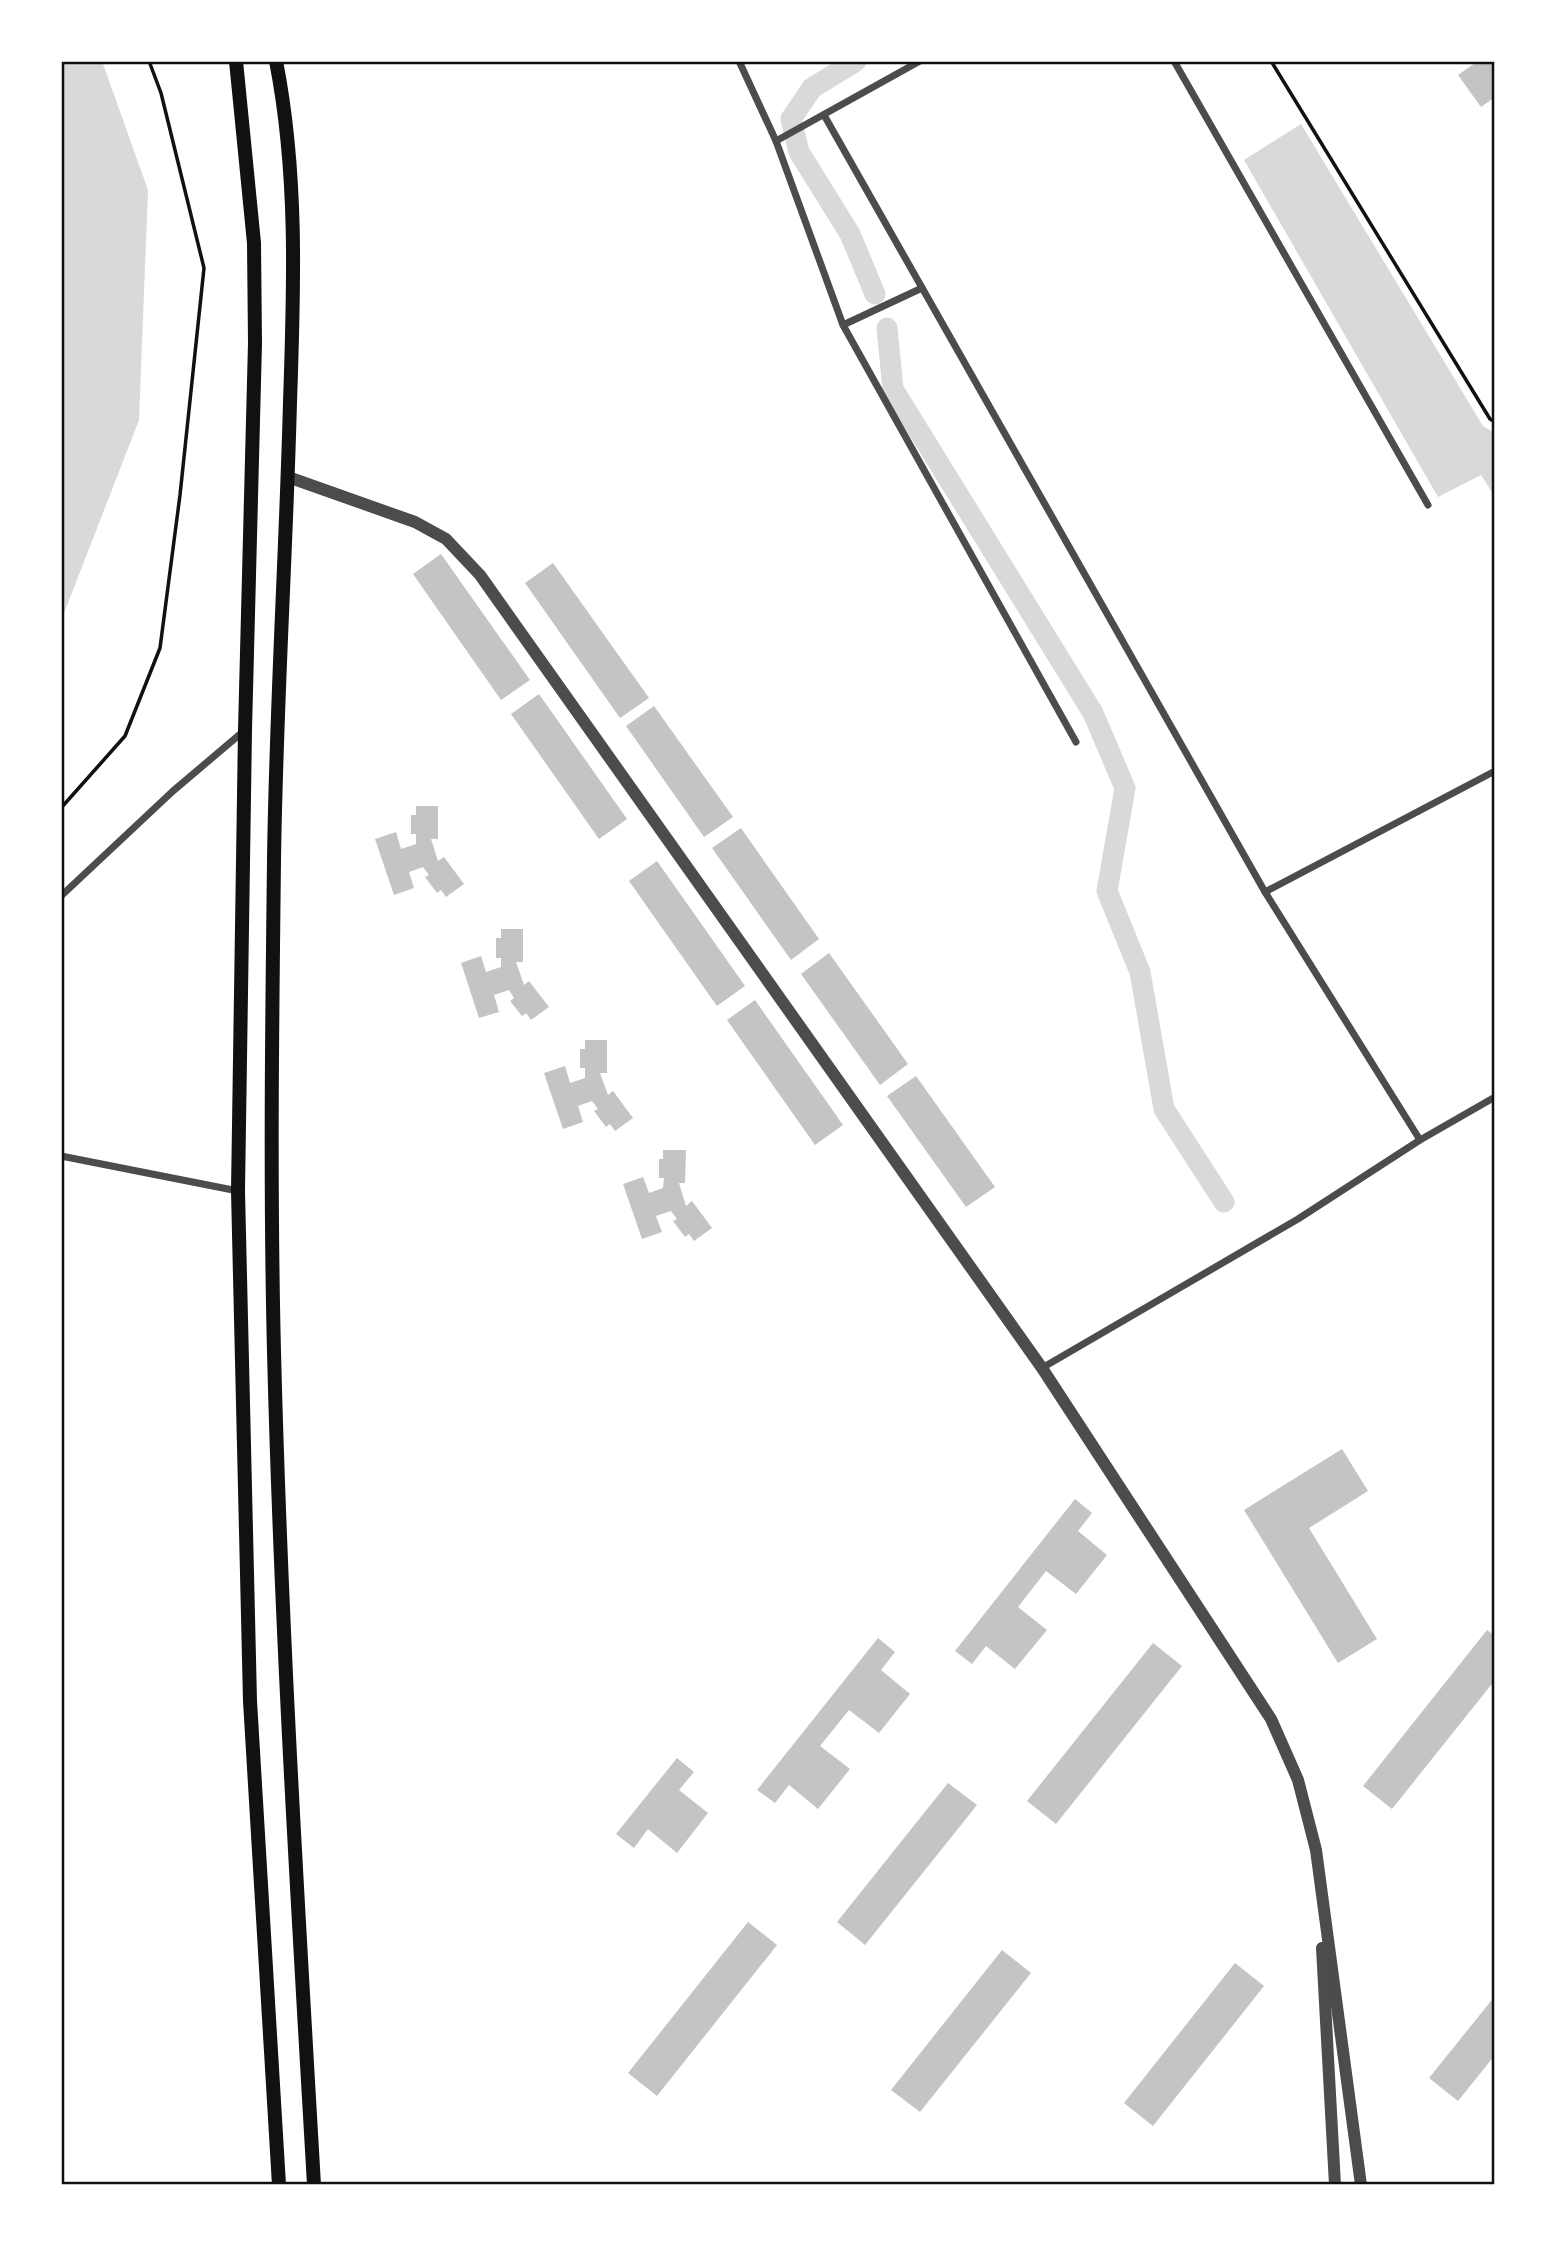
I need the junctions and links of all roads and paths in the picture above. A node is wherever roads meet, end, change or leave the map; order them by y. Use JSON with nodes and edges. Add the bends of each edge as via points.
{"nodes":[{"id":1,"x":149,"y":61,"type":"edge"},
{"id":2,"x":236,"y":61,"type":"edge"},
{"id":3,"x":276,"y":61,"type":"edge"},
{"id":4,"x":739,"y":61,"type":"edge"},
{"id":5,"x":919,"y":61,"type":"edge"},
{"id":6,"x":1174,"y":61,"type":"edge"},
{"id":7,"x":1271,"y":61,"type":"edge"},
{"id":8,"x":824,"y":115,"type":"junction"},
{"id":9,"x":776,"y":141,"type":"junction"},
{"id":10,"x":922,"y":288,"type":"junction"},
{"id":11,"x":843,"y":325,"type":"junction"},
{"id":12,"x":1495,"y":422,"type":"edge"},
{"id":13,"x":288,"y":477,"type":"junction"},
{"id":14,"x":1427,"y":505,"type":"dead end"},
{"id":15,"x":244,"y":730,"type":"junction"},
{"id":16,"x":1076,"y":742,"type":"dead end"},
{"id":17,"x":1495,"y":771,"type":"edge"},
{"id":18,"x":61,"y":808,"type":"edge"},
{"id":19,"x":1265,"y":892,"type":"junction"},
{"id":20,"x":61,"y":896,"type":"edge"},
{"id":21,"x":1495,"y":1097,"type":"edge"},
{"id":22,"x":1420,"y":1140,"type":"junction"},
{"id":23,"x":61,"y":1156,"type":"edge"},
{"id":24,"x":238,"y":1191,"type":"junction"},
{"id":25,"x":1042,"y":1368,"type":"junction"},
{"id":26,"x":1316,"y":1850,"type":"junction"},
{"id":27,"x":279,"y":2185,"type":"edge"},
{"id":28,"x":314,"y":2185,"type":"edge"},
{"id":29,"x":1335,"y":2185,"type":"edge"},
{"id":30,"x":1361,"y":2185,"type":"edge"}],
"edges":[{"from":1,"to":18,"type":"path","via":[[204,268],[180,495],[160,648],[125,736]]},
{"from":2,"to":15,"type":"main road","via":[[254,243]]},
{"from":3,"to":13,"type":"main road","via":[[288,135],[294,240]]},
{"from":4,"to":9,"type":"street"},
{"from":5,"to":8,"type":"street"},
{"from":6,"to":14,"type":"street"},
{"from":7,"to":12,"type":"path"},
{"from":8,"to":9,"type":"street"},
{"from":8,"to":10,"type":"street"},
{"from":9,"to":11,"type":"street"},
{"from":10,"to":11,"type":"street"},
{"from":10,"to":19,"type":"street"},
{"from":11,"to":16,"type":"street"},
{"from":13,"to":25,"type":"street","via":[[415,522],[446,539],[480,575]]},
{"from":13,"to":28,"type":"main road","via":[[275,732],[274,1349],[286,1703]]},
{"from":15,"to":20,"type":"street"},
{"from":15,"to":24,"type":"main road"},
{"from":17,"to":19,"type":"street"},
{"from":19,"to":22,"type":"street"},
{"from":21,"to":22,"type":"street"},
{"from":22,"to":25,"type":"street","via":[[1298,1219]]},
{"from":23,"to":24,"type":"street"},
{"from":24,"to":27,"type":"main road","via":[[250,1702]]},
{"from":25,"to":26,"type":"street","via":[[1271,1719],[1298,1780]]},
{"from":26,"to":29,"type":"street"},
{"from":26,"to":30,"type":"street"}]}
